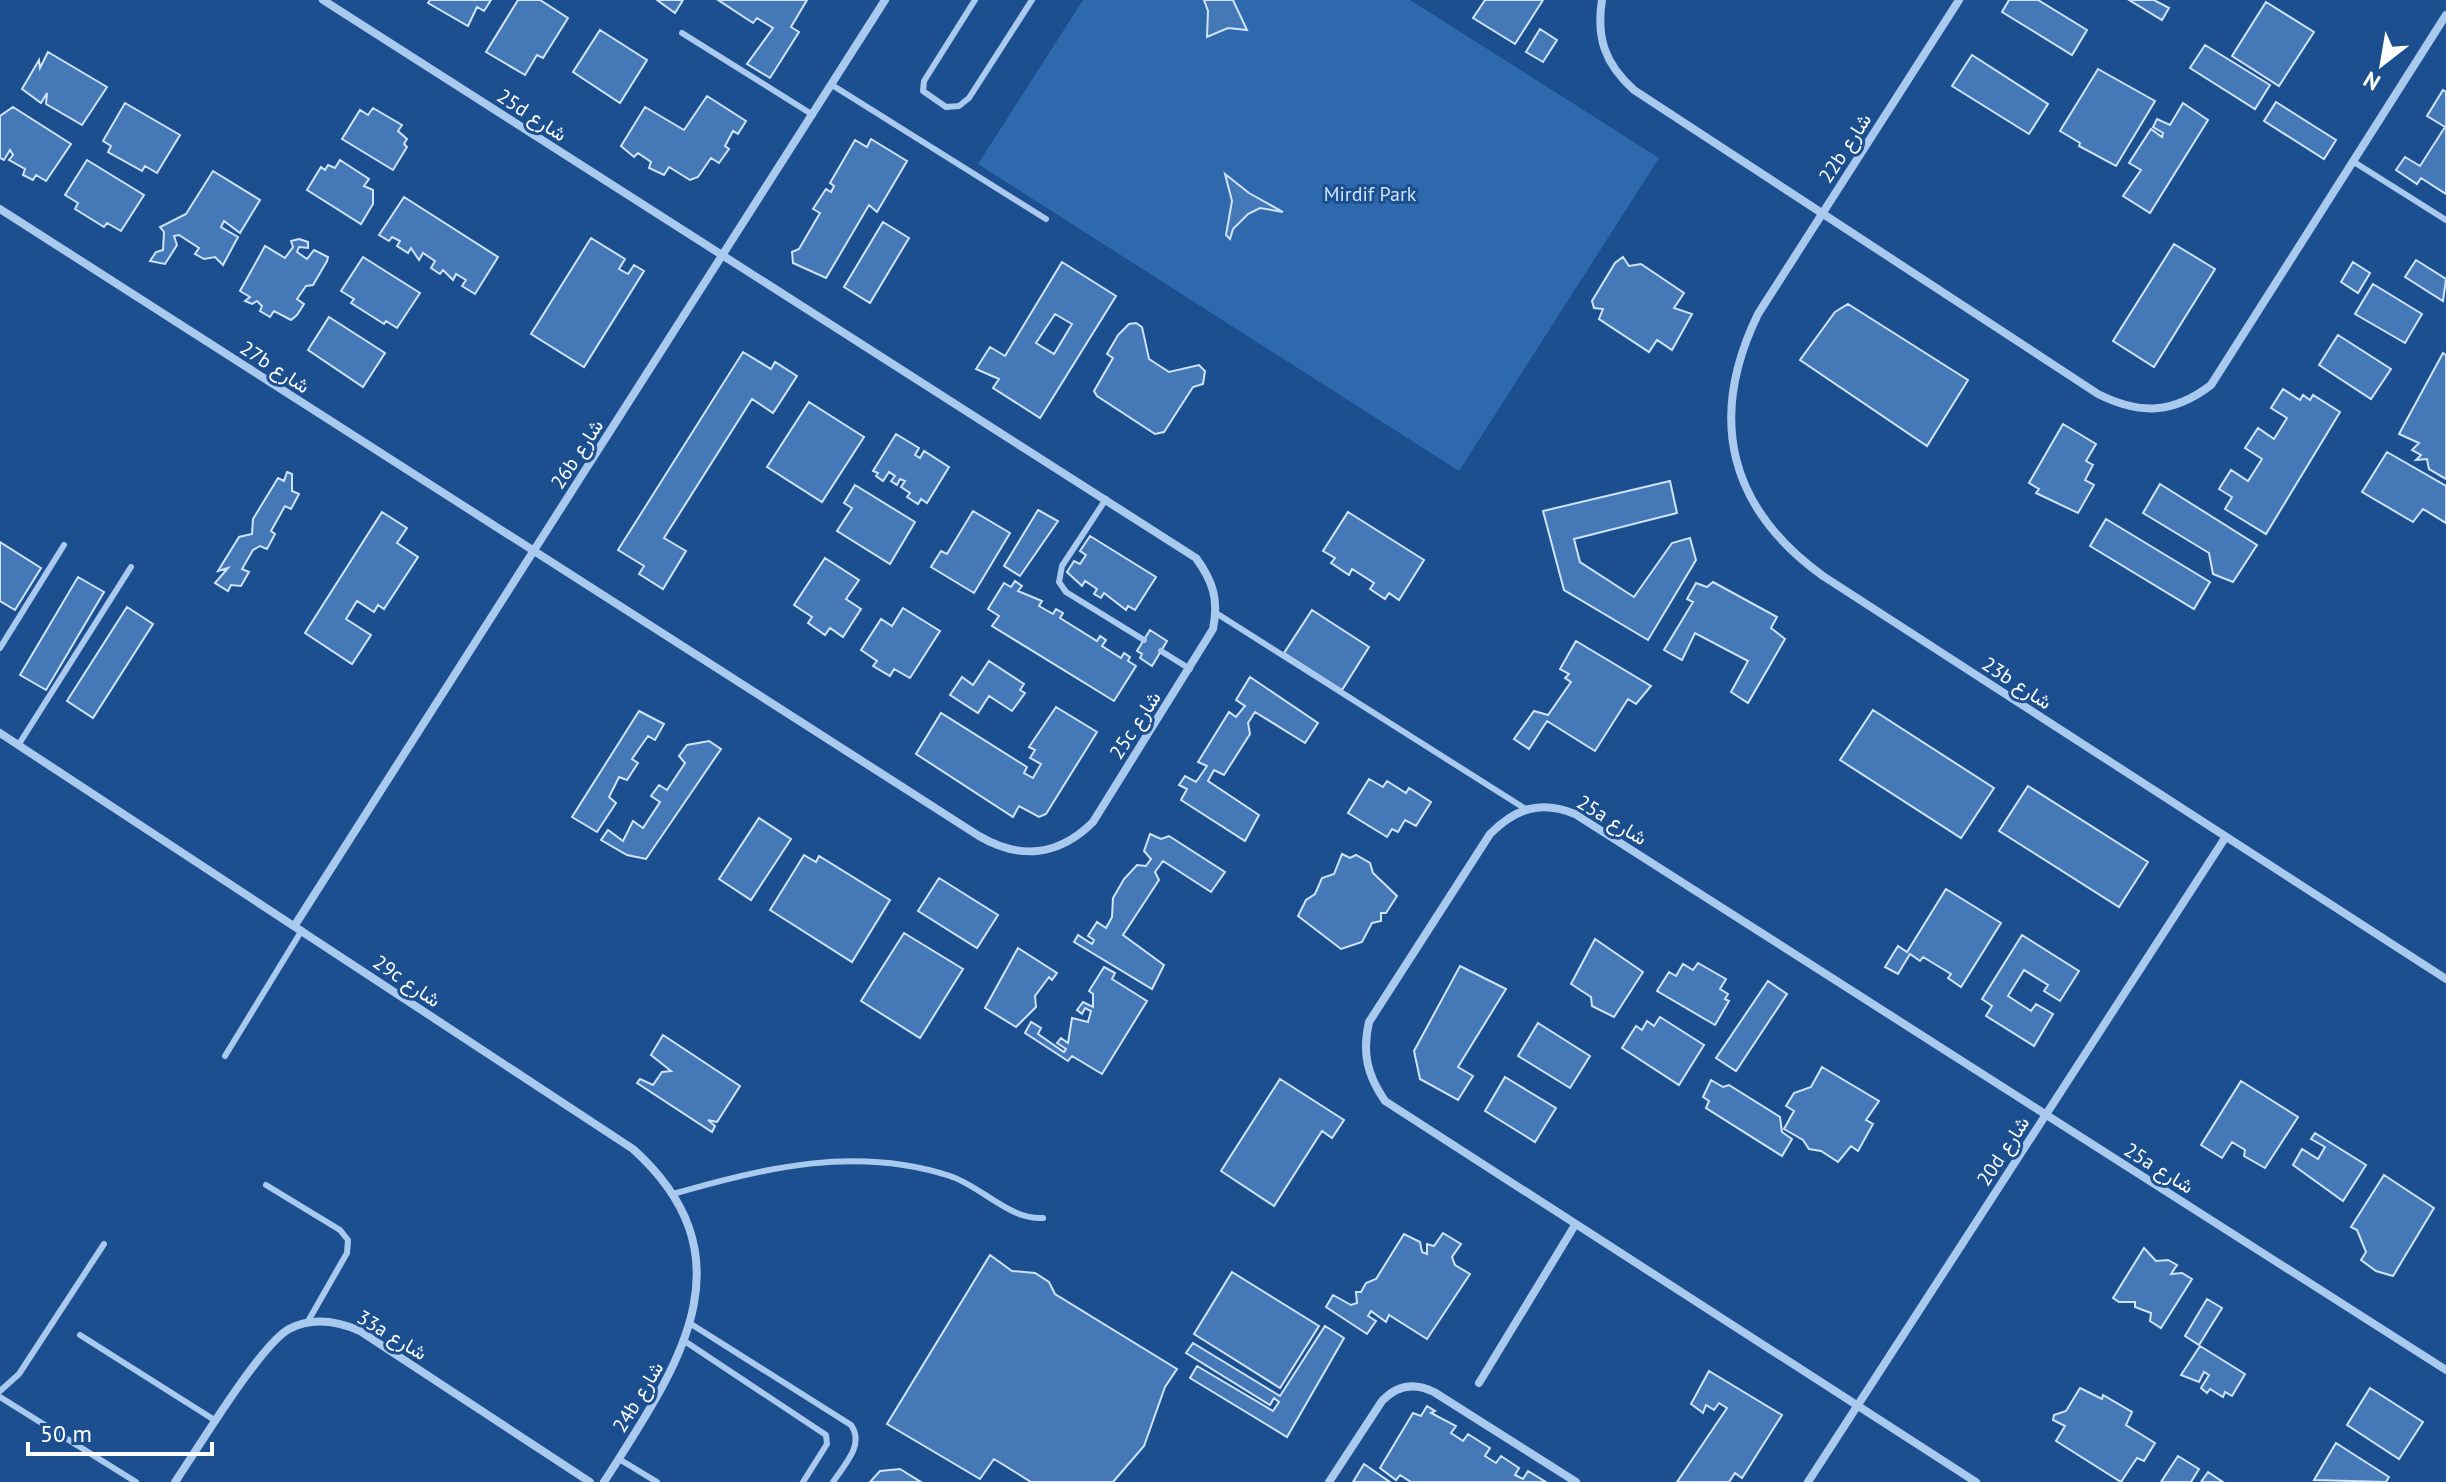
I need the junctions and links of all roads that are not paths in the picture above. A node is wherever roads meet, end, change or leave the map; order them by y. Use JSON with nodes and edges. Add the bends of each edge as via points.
{"nodes":[{"id":1,"x":323,"y":0,"type":"edge"},
{"id":2,"x":885,"y":0,"type":"edge"},
{"id":3,"x":975,"y":0,"type":"edge"},
{"id":4,"x":1032,"y":0,"type":"edge"},
{"id":5,"x":1602,"y":0,"type":"edge"},
{"id":6,"x":1959,"y":0,"type":"edge"},
{"id":7,"x":2446,"y":15,"type":"edge"},
{"id":8,"x":682,"y":33,"type":"dead end"},
{"id":9,"x":832,"y":85,"type":"junction"},
{"id":10,"x":813,"y":115,"type":"junction"},
{"id":11,"x":2354,"y":162,"type":"junction"},
{"id":12,"x":0,"y":209,"type":"edge"},
{"id":13,"x":1823,"y":212,"type":"junction"},
{"id":14,"x":1046,"y":219,"type":"dead end"},
{"id":15,"x":2446,"y":220,"type":"edge"},
{"id":16,"x":723,"y":256,"type":"junction"},
{"id":17,"x":1758,"y":314,"type":"joint"},
{"id":18,"x":1106,"y":499,"type":"junction"},
{"id":19,"x":64,"y":545,"type":"dead end"},
{"id":20,"x":534,"y":551,"type":"junction"},
{"id":21,"x":131,"y":567,"type":"dead end"},
{"id":22,"x":1216,"y":613,"type":"junction"},
{"id":23,"x":1144,"y":640,"type":"dead end"},
{"id":24,"x":0,"y":648,"type":"edge"},
{"id":25,"x":1161,"y":651,"type":"dead end"},
{"id":26,"x":1190,"y":669,"type":"junction"},
{"id":27,"x":0,"y":733,"type":"edge"},
{"id":28,"x":19,"y":744,"type":"junction"},
{"id":29,"x":1524,"y":808,"type":"junction"},
{"id":30,"x":2225,"y":838,"type":"junction"},
{"id":31,"x":298,"y":928,"type":"junction"},
{"id":32,"x":2446,"y":979,"type":"edge"},
{"id":33,"x":225,"y":1056,"type":"dead end"},
{"id":34,"x":2046,"y":1115,"type":"junction"},
{"id":35,"x":266,"y":1185,"type":"dead end"},
{"id":36,"x":673,"y":1194,"type":"junction"},
{"id":37,"x":1043,"y":1218,"type":"dead end"},
{"id":38,"x":1575,"y":1225,"type":"junction"},
{"id":39,"x":104,"y":1244,"type":"dead end"},
{"id":40,"x":307,"y":1323,"type":"junction"},
{"id":41,"x":691,"y":1324,"type":"junction"},
{"id":42,"x":80,"y":1335,"type":"dead end"},
{"id":43,"x":686,"y":1342,"type":"junction"},
{"id":44,"x":2446,"y":1370,"type":"edge"},
{"id":45,"x":1479,"y":1383,"type":"dead end"},
{"id":46,"x":0,"y":1394,"type":"edge"},
{"id":47,"x":1857,"y":1406,"type":"junction"},
{"id":48,"x":216,"y":1421,"type":"junction"},
{"id":49,"x":619,"y":1459,"type":"junction"},
{"id":50,"x":136,"y":1482,"type":"edge"},
{"id":51,"x":175,"y":1482,"type":"edge"},
{"id":52,"x":590,"y":1482,"type":"edge"},
{"id":53,"x":604,"y":1482,"type":"edge"},
{"id":54,"x":657,"y":1482,"type":"edge"},
{"id":55,"x":803,"y":1482,"type":"edge"},
{"id":56,"x":833,"y":1482,"type":"edge"},
{"id":57,"x":1329,"y":1482,"type":"edge"},
{"id":58,"x":1576,"y":1482,"type":"edge"},
{"id":59,"x":1808,"y":1482,"type":"edge"},
{"id":60,"x":1976,"y":1482,"type":"edge"}],
"edges":[{"from":1,"to":16,"type":"street","name":"25d شارع"},
{"from":2,"to":9,"type":"street","name":"26b شارع"},
{"from":3,"to":4,"type":"lane","via":[[924,81],[923,91],[946,107],[969,98]]},
{"from":5,"to":13,"type":"street","via":[[1600,40],[1619,76]]},
{"from":6,"to":13,"type":"street","name":"22b شارع"},
{"from":7,"to":11,"type":"street"},
{"from":8,"to":10,"type":"lane"},
{"from":9,"to":10,"type":"street","name":"26b شارع"},
{"from":9,"to":14,"type":"lane"},
{"from":10,"to":16,"type":"street","name":"26b شارع"},
{"from":11,"to":13,"type":"street","via":[[2226,366],[2191,400],[2168,409],[2144,411],[2098,394]]},
{"from":11,"to":15,"type":"lane"},
{"from":12,"to":20,"type":"street","name":"27b شارع"},
{"from":13,"to":17,"type":"street","name":"22b شارع"},
{"from":16,"to":18,"type":"street"},
{"from":16,"to":20,"type":"street","name":"26b شارع"},
{"from":17,"to":30,"type":"street","name":"23b شارع","via":[[1731,384],[1730,422],[1735,459],[1767,526],[1823,576]]},
{"from":18,"to":22,"type":"street","via":[[1196,558],[1215,593]]},
{"from":18,"to":23,"type":"lane","via":[[1062,566],[1059,582],[1066,592]]},
{"from":19,"to":24,"type":"lane"},
{"from":20,"to":26,"type":"street","name":"25c شارع","via":[[979,836],[1018,852],[1059,847],[1093,822]]},
{"from":20,"to":31,"type":"street","name":"26b شارع"},
{"from":21,"to":28,"type":"lane"},
{"from":22,"to":26,"type":"street","name":"25c شارع","via":[[1207,642]]},
{"from":22,"to":29,"type":"lane"},
{"from":25,"to":26,"type":"lane"},
{"from":27,"to":28,"type":"street","name":"29c شارع"},
{"from":28,"to":31,"type":"street","name":"29c شارع"},
{"from":29,"to":34,"type":"street","name":"25a شارع","via":[[1542,805],[1575,814]]},
{"from":29,"to":38,"type":"street","via":[[1490,834],[1379,1003],[1365,1042],[1366,1063],[1385,1101]]},
{"from":30,"to":32,"type":"street","name":"23b شارع"},
{"from":30,"to":34,"type":"street","name":"20d شارع"},
{"from":31,"to":33,"type":"lane"},
{"from":31,"to":36,"type":"street","name":"29c شارع","via":[[633,1149]]},
{"from":34,"to":44,"type":"street","name":"25a شارع"},
{"from":34,"to":47,"type":"street","name":"20d شارع"},
{"from":35,"to":40,"type":"lane","via":[[348,1240],[347,1253]]},
{"from":36,"to":37,"type":"lane","via":[[796,1163],[874,1162],[951,1176],[1021,1215]]},
{"from":36,"to":41,"type":"street","name":"29c شارع","via":[[694,1257]]},
{"from":38,"to":45,"type":"street"},
{"from":38,"to":47,"type":"street"},
{"from":39,"to":46,"type":"lane","via":[[28,1362]]},
{"from":40,"to":48,"type":"street","via":[[275,1339]]},
{"from":40,"to":52,"type":"street","name":"33a شارع","via":[[343,1324],[360,1331]]},
{"from":41,"to":43,"type":"street","name":"24b شارع"},
{"from":41,"to":56,"type":"lane","via":[[851,1425],[857,1443]]},
{"from":42,"to":48,"type":"lane"},
{"from":43,"to":49,"type":"street","name":"24b شارع"},
{"from":43,"to":55,"type":"lane","via":[[826,1435],[827,1444]]},
{"from":46,"to":50,"type":"lane"},
{"from":47,"to":59,"type":"street","name":"20d شارع"},
{"from":47,"to":60,"type":"street"},
{"from":48,"to":51,"type":"street"},
{"from":49,"to":53,"type":"street","name":"24b شارع"},
{"from":49,"to":54,"type":"lane"},
{"from":57,"to":58,"type":"street","via":[[1382,1401],[1390,1392],[1412,1385],[1434,1392]]}]}
